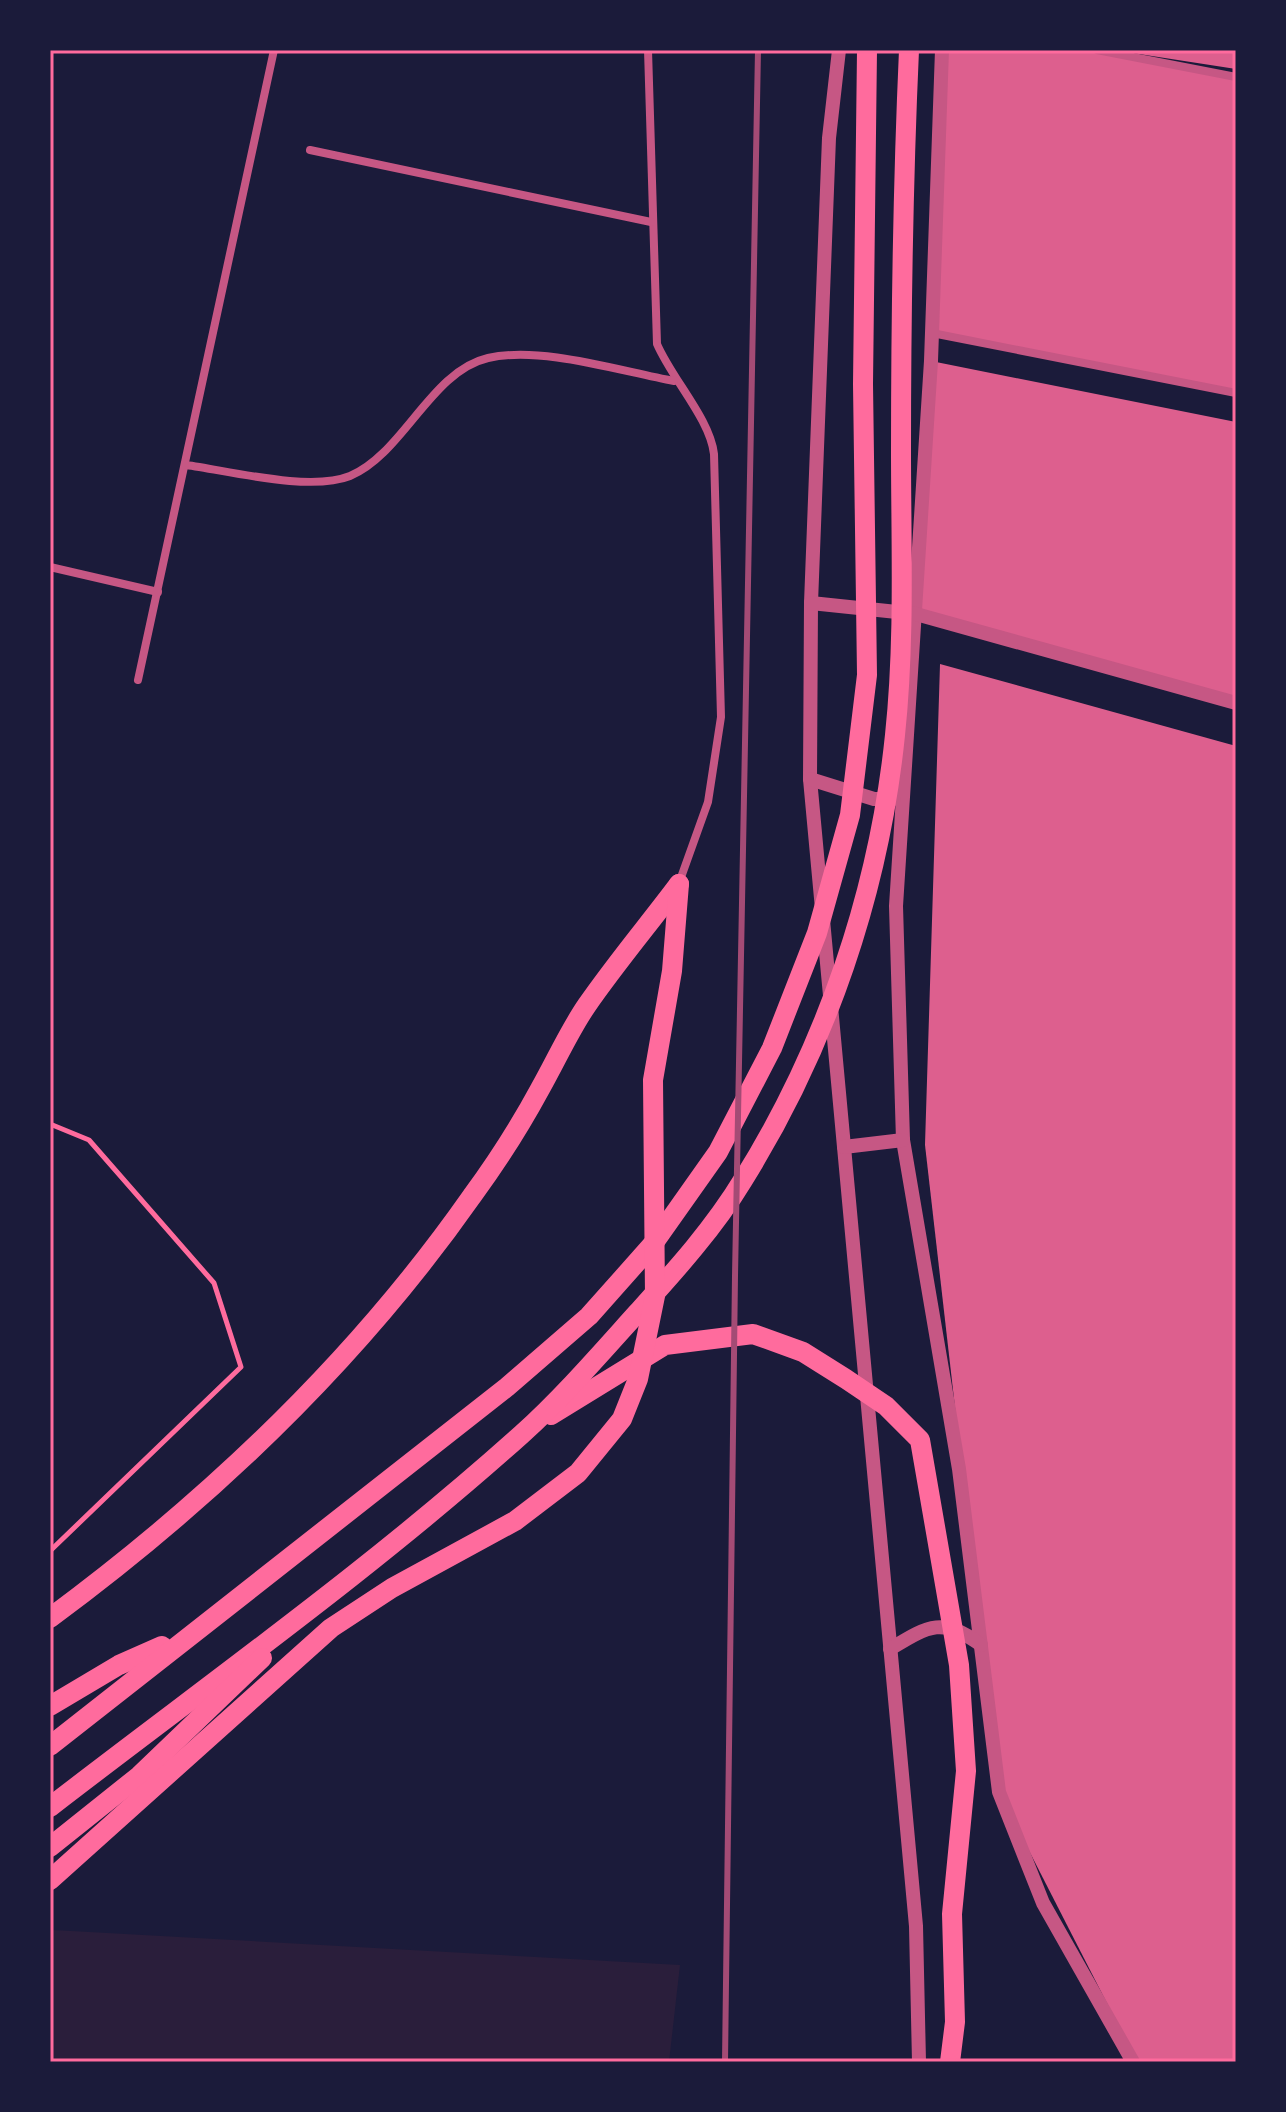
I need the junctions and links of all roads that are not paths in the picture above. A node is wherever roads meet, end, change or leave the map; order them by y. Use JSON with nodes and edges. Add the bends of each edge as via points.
{"nodes":[{"id":1,"x":274,"y":50,"type":"edge"},
{"id":2,"x":648,"y":50,"type":"edge"},
{"id":3,"x":839,"y":50,"type":"edge"},
{"id":4,"x":867,"y":50,"type":"edge"},
{"id":5,"x":909,"y":50,"type":"edge"},
{"id":6,"x":942,"y":50,"type":"edge"},
{"id":7,"x":1097,"y":50,"type":"edge"},
{"id":8,"x":1236,"y":77,"type":"edge"},
{"id":9,"x":310,"y":150,"type":"dead end"},
{"id":10,"x":651,"y":222,"type":"junction"},
{"id":11,"x":932,"y":333,"type":"junction"},
{"id":12,"x":674,"y":381,"type":"junction"},
{"id":13,"x":1236,"y":393,"type":"edge"},
{"id":14,"x":186,"y":465,"type":"junction"},
{"id":15,"x":50,"y":567,"type":"edge"},
{"id":16,"x":158,"y":592,"type":"junction"},
{"id":17,"x":811,"y":603,"type":"junction"},
{"id":18,"x":916,"y":614,"type":"junction"},
{"id":19,"x":138,"y":680,"type":"dead end"},
{"id":20,"x":1236,"y":703,"type":"edge"},
{"id":21,"x":810,"y":779,"type":"junction"},
{"id":22,"x":903,"y":799,"type":"junction"},
{"id":23,"x":679,"y":884,"type":"junction"},
{"id":24,"x":903,"y":1140,"type":"junction"},
{"id":25,"x":844,"y":1147,"type":"junction"},
{"id":26,"x":524,"y":1432,"type":"junction"},
{"id":27,"x":336,"y":1587,"type":"junction"},
{"id":28,"x":50,"y":1618,"type":"edge"},
{"id":29,"x":187,"y":1635,"type":"junction"},
{"id":30,"x":981,"y":1645,"type":"junction"},
{"id":31,"x":890,"y":1649,"type":"junction"},
{"id":32,"x":50,"y":1706,"type":"edge"},
{"id":33,"x":50,"y":1746,"type":"edge"},
{"id":34,"x":50,"y":1807,"type":"edge"},
{"id":35,"x":50,"y":1847,"type":"edge"},
{"id":36,"x":50,"y":1880,"type":"edge"},
{"id":37,"x":919,"y":2062,"type":"edge"},
{"id":38,"x":950,"y":2062,"type":"edge"},
{"id":39,"x":1133,"y":2062,"type":"edge"}],
"edges":[{"from":1,"to":14,"type":"street"},
{"from":2,"to":10,"type":"street"},
{"from":3,"to":17,"type":"street","via":[[829,138]]},
{"from":4,"to":29,"type":"main road","via":[[867,675],[850,815],[817,933],[772,1048],[718,1152],[653,1244],[589,1316],[507,1387]]},
{"from":5,"to":26,"type":"main road","via":[[901,655],[885,815],[857,928],[792,1096],[741,1185],[675,1270]]},
{"from":6,"to":11,"type":"street"},
{"from":7,"to":8,"type":"street"},
{"from":9,"to":10,"type":"street"},
{"from":10,"to":12,"type":"street","via":[[653,323]]},
{"from":11,"to":13,"type":"street"},
{"from":11,"to":18,"type":"street"},
{"from":12,"to":14,"type":"street","via":[[519,353],[484,359],[456,374],[372,462],[349,476],[317,482]]},
{"from":12,"to":23,"type":"street","via":[[712,437],[721,717],[708,802]]},
{"from":14,"to":16,"type":"street"},
{"from":15,"to":16,"type":"street"},
{"from":16,"to":19,"type":"street"},
{"from":17,"to":18,"type":"street"},
{"from":17,"to":21,"type":"street"},
{"from":18,"to":20,"type":"street"},
{"from":18,"to":22,"type":"street"},
{"from":21,"to":22,"type":"street","via":[[874,799]]},
{"from":21,"to":25,"type":"street"},
{"from":22,"to":24,"type":"street","via":[[896,906]]},
{"from":23,"to":28,"type":"main road","via":[[586,1006],[472,1197],[330,1372],[223,1477]]},
{"from":23,"to":36,"type":"main road","via":[[672,971],[653,1080],[655,1296],[638,1379],[622,1419],[578,1473],[515,1521],[331,1628]]},
{"from":24,"to":25,"type":"street"},
{"from":24,"to":30,"type":"street","via":[[959,1469]]},
{"from":25,"to":31,"type":"street"},
{"from":26,"to":27,"type":"main road"},
{"from":26,"to":38,"type":"main road","via":[[665,1345],[753,1334],[803,1352],[886,1406],[920,1440],[959,1665],[966,1771],[952,1914],[955,2022]]},
{"from":27,"to":34,"type":"main road"},
{"from":27,"to":35,"type":"main road","via":[[139,1776]]},
{"from":29,"to":32,"type":"main road","via":[[119,1665]]},
{"from":29,"to":33,"type":"main road"},
{"from":30,"to":31,"type":"street","via":[[958,1628],[927,1627]]},
{"from":30,"to":39,"type":"street","via":[[999,1792],[1043,1903]]},
{"from":31,"to":37,"type":"street","via":[[916,1926]]}]}
